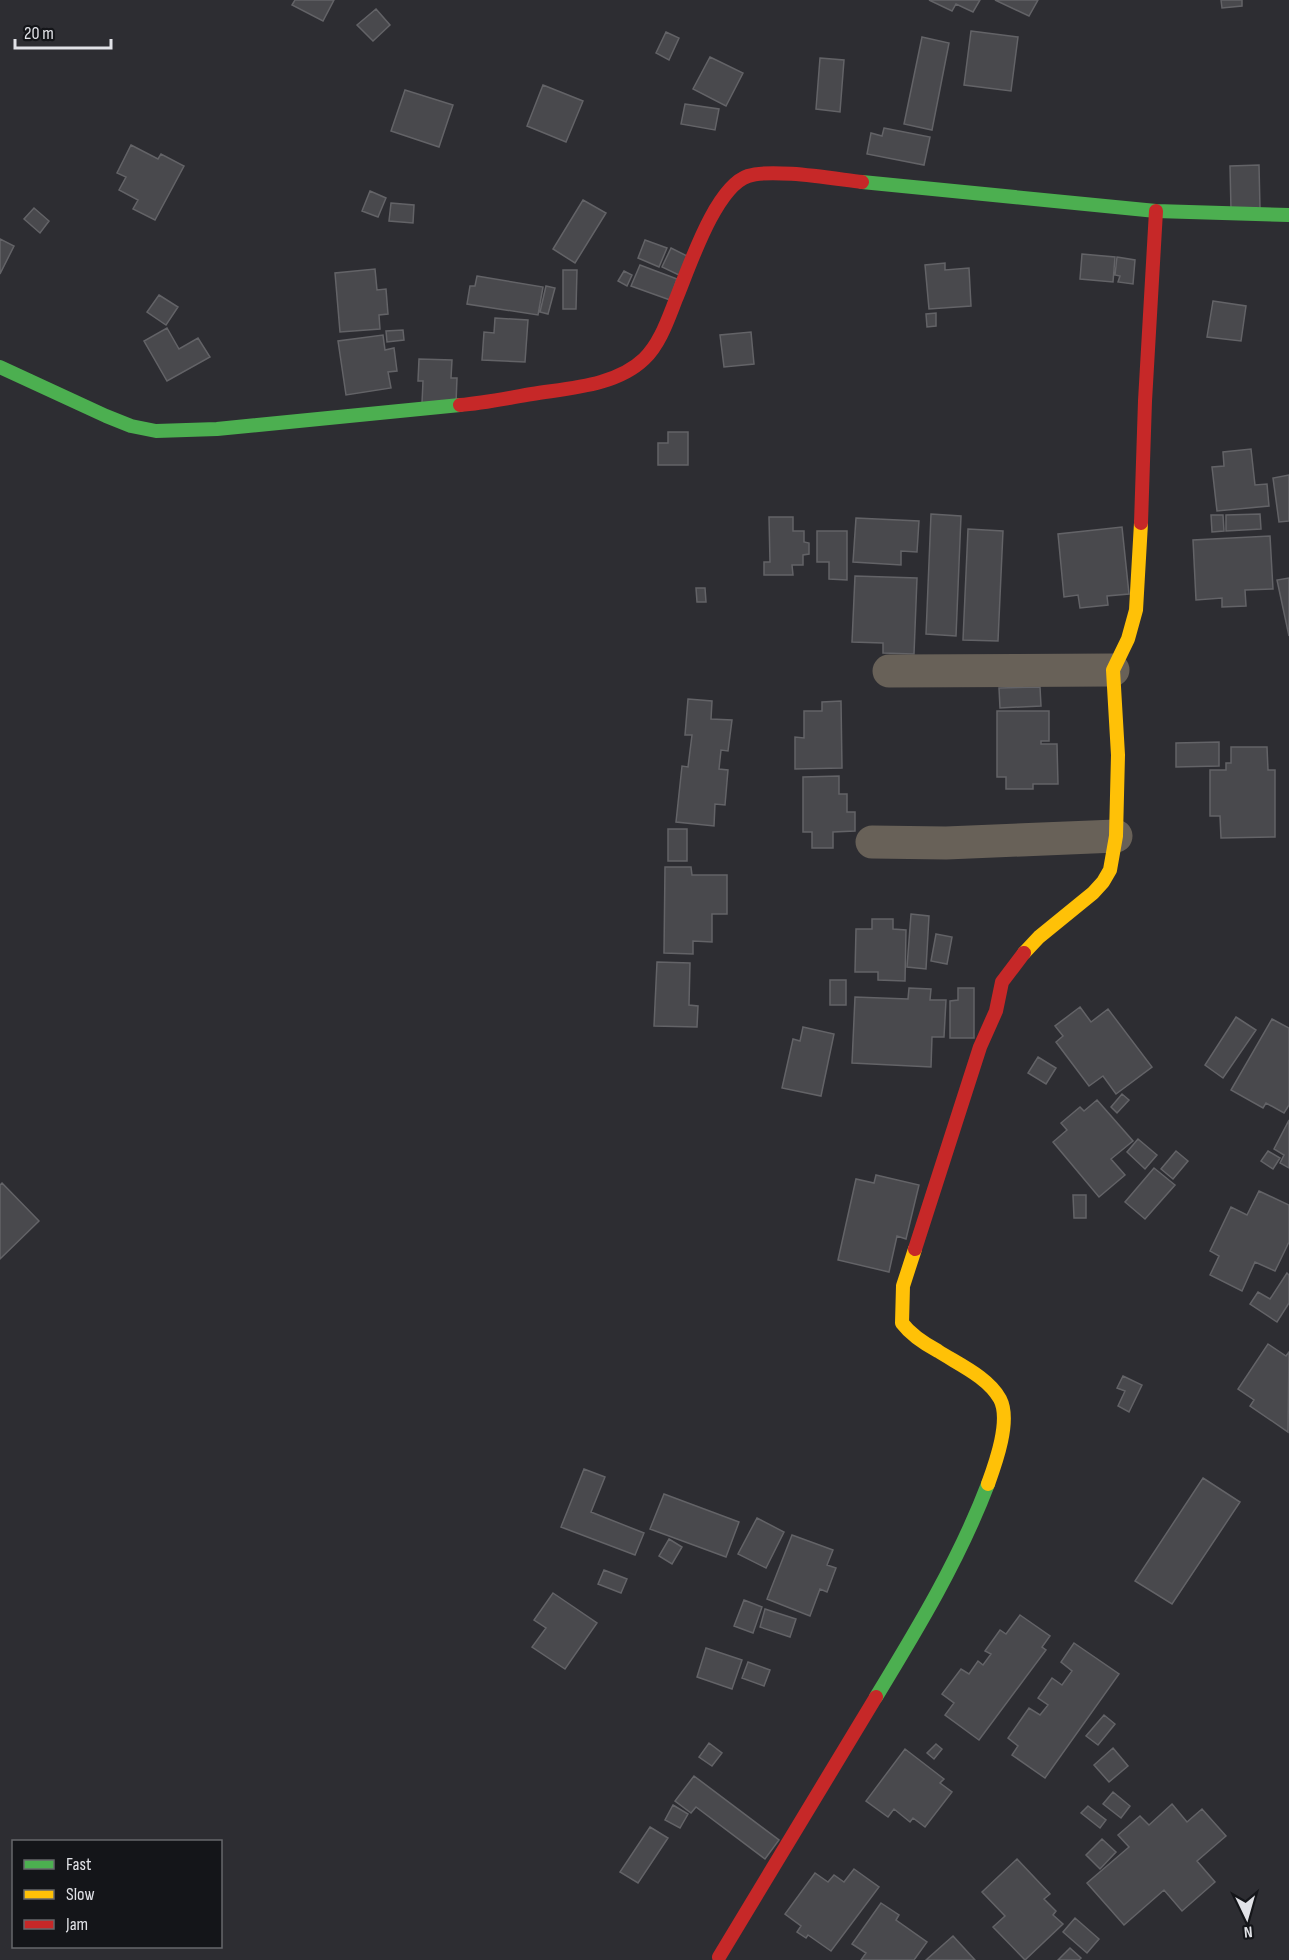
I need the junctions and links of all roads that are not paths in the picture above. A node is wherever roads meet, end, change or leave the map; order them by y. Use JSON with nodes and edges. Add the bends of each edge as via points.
{"nodes":[{"id":1,"x":1156,"y":212,"type":"junction"},
{"id":2,"x":1289,"y":215,"type":"edge"},
{"id":3,"x":0,"y":367,"type":"edge"},
{"id":4,"x":1113,"y":670,"type":"junction"},
{"id":5,"x":889,"y":671,"type":"dead end"},
{"id":6,"x":1116,"y":836,"type":"junction"},
{"id":7,"x":872,"y":842,"type":"dead end"},
{"id":8,"x":719,"y":1956,"type":"dead end"}],
"edges":[{"from":1,"to":2,"type":"street"},
{"from":1,"to":3,"type":"street","via":[[771,173],[748,176],[733,185],[720,202],[663,331],[644,359],[620,375],[592,384],[471,404],[217,429],[156,431],[106,416]]},
{"from":1,"to":4,"type":"street","via":[[1139,582],[1128,639]]},
{"from":4,"to":5,"type":"street"},
{"from":4,"to":6,"type":"street","via":[[1118,755]]},
{"from":6,"to":7,"type":"street"},
{"from":6,"to":8,"type":"street","via":[[1110,870],[1103,882],[1039,937],[1002,982],[996,1011],[980,1047],[903,1286],[903,1325],[991,1387],[1001,1401],[1003,1430],[994,1468],[956,1560],[931,1606]]}]}
